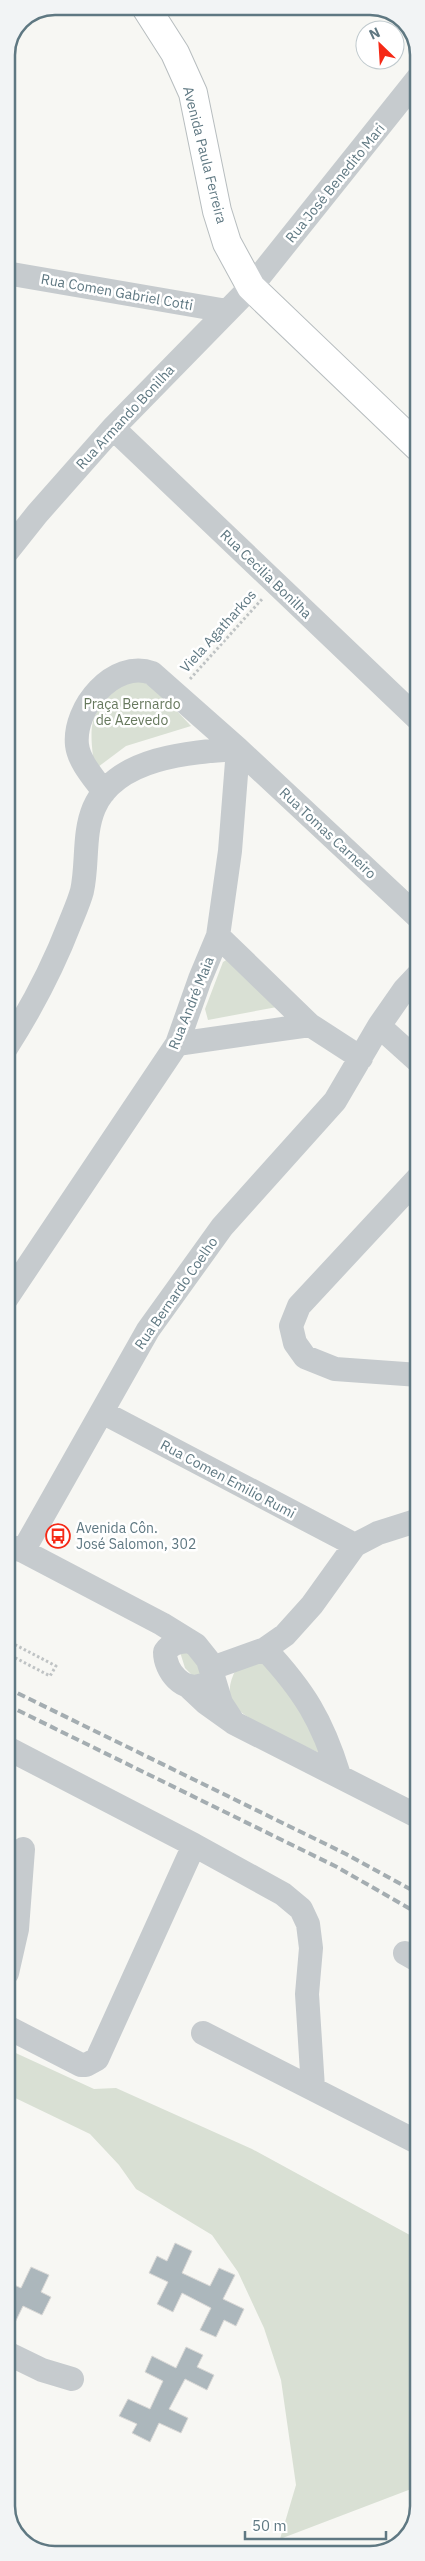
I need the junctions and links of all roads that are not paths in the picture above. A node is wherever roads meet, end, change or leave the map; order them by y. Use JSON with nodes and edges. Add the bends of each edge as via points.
{"nodes":[{"id":1,"x":151,"y":15,"type":"edge"},
{"id":2,"x":410,"y":88,"type":"edge"},
{"id":3,"x":15,"y":275,"type":"edge"},
{"id":4,"x":251,"y":287,"type":"junction"},
{"id":5,"x":228,"y":311,"type":"junction"},
{"id":6,"x":113,"y":428,"type":"junction"},
{"id":7,"x":410,"y":439,"type":"edge"},
{"id":8,"x":15,"y":542,"type":"edge"},
{"id":9,"x":410,"y":711,"type":"edge"},
{"id":10,"x":238,"y":749,"type":"junction"},
{"id":11,"x":104,"y":792,"type":"junction"},
{"id":12,"x":410,"y":910,"type":"edge"},
{"id":13,"x":218,"y":936,"type":"junction"},
{"id":14,"x":410,"y":983,"type":"edge"},
{"id":15,"x":310,"y":1026,"type":"junction"},
{"id":16,"x":379,"y":1026,"type":"junction"},
{"id":17,"x":15,"y":1032,"type":"edge"},
{"id":18,"x":177,"y":1044,"type":"junction"},
{"id":19,"x":410,"y":1055,"type":"edge"},
{"id":20,"x":361,"y":1058,"type":"junction"},
{"id":21,"x":410,"y":1186,"type":"edge"},
{"id":22,"x":15,"y":1286,"type":"edge"},
{"id":23,"x":410,"y":1370,"type":"edge"},
{"id":24,"x":102,"y":1412,"type":"junction"},
{"id":25,"x":410,"y":1523,"type":"edge"},
{"id":26,"x":355,"y":1545,"type":"junction"},
{"id":27,"x":15,"y":1548,"type":"edge"},
{"id":28,"x":137,"y":1612,"type":"junction"},
{"id":29,"x":188,"y":1641,"type":"junction"},
{"id":30,"x":264,"y":1649,"type":"junction"},
{"id":31,"x":165,"y":1652,"type":"junction"},
{"id":32,"x":212,"y":1671,"type":"junction"},
{"id":33,"x":190,"y":1687,"type":"junction"},
{"id":34,"x":234,"y":1723,"type":"junction"},
{"id":35,"x":15,"y":1753,"type":"edge"},
{"id":36,"x":339,"y":1775,"type":"junction"},
{"id":37,"x":410,"y":1812,"type":"edge"},
{"id":38,"x":194,"y":1845,"type":"junction"},
{"id":39,"x":24,"y":1849,"type":"dead end"},
{"id":40,"x":15,"y":1937,"type":"edge"},
{"id":41,"x":15,"y":2032,"type":"edge"},
{"id":42,"x":203,"y":2033,"type":"dead end"},
{"id":43,"x":313,"y":2088,"type":"junction"},
{"id":44,"x":410,"y":2137,"type":"edge"},
{"id":45,"x":15,"y":2357,"type":"edge"},
{"id":46,"x":72,"y":2379,"type":"dead end"}],
"edges":[{"from":1,"to":4,"type":"main road","name":"Avenida Paula Ferreira","via":[[175,53],[193,93],[217,211],[227,242]]},
{"from":2,"to":4,"type":"street","name":"Rua José Benedito Mari"},
{"from":3,"to":5,"type":"street","name":"Rua Comen Gabriel Cotti"},
{"from":4,"to":5,"type":"street","name":"Rua Armando Bonilha"},
{"from":4,"to":7,"type":"main road","name":"Avenida Paula Ferreira"},
{"from":5,"to":6,"type":"street","name":"Rua Armando Bonilha"},
{"from":6,"to":8,"type":"street","name":"Rua Armando Bonilha"},
{"from":6,"to":9,"type":"street","name":"Rua Cecilia Bonilha"},
{"from":10,"to":11,"type":"street","via":[[178,756],[157,762],[114,780]]},
{"from":10,"to":11,"type":"street","via":[[152,673],[132,671],[113,678],[98,691],[82,714],[77,731],[77,747],[87,769]]},
{"from":10,"to":12,"type":"street","name":"Rua Tomas Carneiro"},
{"from":10,"to":13,"type":"street","name":"Rua André Maia","via":[[230,850]]},
{"from":11,"to":17,"type":"street","via":[[94,809],[89,828],[79,900],[55,960]]},
{"from":13,"to":15,"type":"street"},
{"from":13,"to":18,"type":"street","name":"Rua André Maia"},
{"from":14,"to":16,"type":"street"},
{"from":15,"to":18,"type":"street"},
{"from":15,"to":20,"type":"street"},
{"from":16,"to":19,"type":"street"},
{"from":16,"to":20,"type":"street"},
{"from":18,"to":22,"type":"street","name":"Rua André Maia"},
{"from":20,"to":24,"type":"street","name":"Rua Bernardo Coelho","via":[[335,1101],[222,1227],[148,1330]]},
{"from":21,"to":23,"type":"street","via":[[299,1306],[291,1326],[295,1343],[305,1357],[335,1368]]},
{"from":24,"to":26,"type":"street","name":"Rua Comen Emilio Rumi"},
{"from":24,"to":27,"type":"street","name":"Rua Bernardo Coelho"},
{"from":25,"to":26,"type":"street","via":[[378,1532]]},
{"from":26,"to":30,"type":"street","via":[[312,1605],[285,1635]]},
{"from":27,"to":28,"type":"street"},
{"from":28,"to":29,"type":"street"},
{"from":28,"to":31,"type":"street"},
{"from":29,"to":31,"type":"street","via":[[173,1644]]},
{"from":29,"to":32,"type":"street","via":[[201,1650]]},
{"from":30,"to":32,"type":"street"},
{"from":30,"to":36,"type":"street","via":[[284,1669],[319,1718]]},
{"from":31,"to":33,"type":"street","via":[[170,1669],[180,1682]]},
{"from":32,"to":33,"type":"street","via":[[206,1684]]},
{"from":32,"to":34,"type":"street","via":[[222,1703]]},
{"from":33,"to":34,"type":"street"},
{"from":34,"to":36,"type":"street"},
{"from":35,"to":38,"type":"street"},
{"from":36,"to":37,"type":"street"},
{"from":38,"to":41,"type":"street","via":[[98,2058],[81,2065]]},
{"from":38,"to":43,"type":"street","via":[[283,1894],[301,1909],[308,1924],[312,1948],[307,1994]]},
{"from":39,"to":40,"type":"street"},
{"from":42,"to":43,"type":"street"},
{"from":43,"to":44,"type":"street"},
{"from":45,"to":46,"type":"street"}]}
